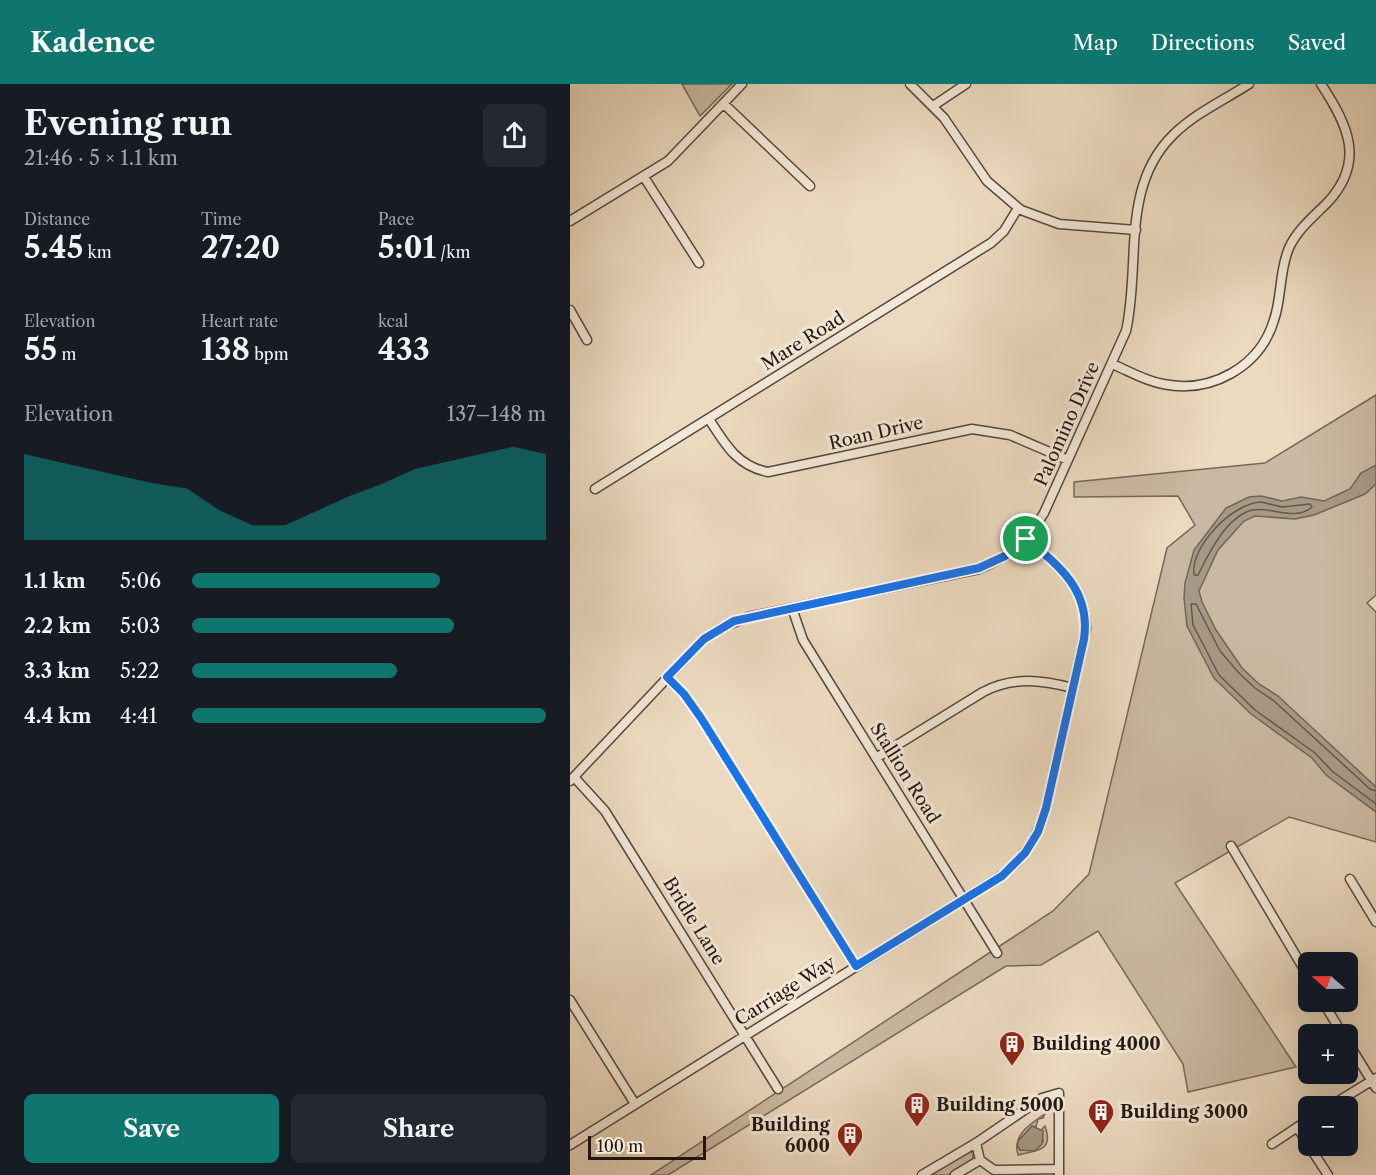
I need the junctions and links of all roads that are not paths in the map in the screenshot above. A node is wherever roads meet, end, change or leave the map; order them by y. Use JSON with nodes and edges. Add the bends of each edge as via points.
{"nodes":[{"id":1,"x":742,"y":84,"type":"edge"},
{"id":2,"x":910,"y":84,"type":"edge"},
{"id":3,"x":966,"y":84,"type":"edge"},
{"id":4,"x":1250,"y":84,"type":"edge"},
{"id":5,"x":1321,"y":84,"type":"edge"},
{"id":6,"x":724,"y":104,"type":"junction"},
{"id":7,"x":933,"y":105,"type":"junction"},
{"id":8,"x":644,"y":177,"type":"junction"},
{"id":9,"x":810,"y":186,"type":"dead end"},
{"id":10,"x":1018,"y":208,"type":"junction"},
{"id":11,"x":570,"y":221,"type":"edge"},
{"id":12,"x":1136,"y":230,"type":"junction"},
{"id":13,"x":699,"y":263,"type":"dead end"},
{"id":14,"x":570,"y":310,"type":"edge"},
{"id":15,"x":587,"y":339,"type":"dead end"},
{"id":16,"x":1112,"y":364,"type":"junction"},
{"id":17,"x":709,"y":419,"type":"junction"},
{"id":18,"x":1068,"y":460,"type":"junction"},
{"id":19,"x":595,"y":489,"type":"dead end"},
{"id":20,"x":1026,"y":539,"type":"junction"},
{"id":21,"x":792,"y":608,"type":"junction"},
{"id":22,"x":667,"y":677,"type":"junction"},
{"id":23,"x":1073,"y":688,"type":"junction"},
{"id":24,"x":876,"y":758,"type":"junction"},
{"id":25,"x":572,"y":779,"type":"edge"},
{"id":26,"x":1231,"y":846,"type":"dead end"},
{"id":27,"x":1350,"y":879,"type":"dead end"},
{"id":28,"x":964,"y":899,"type":"junction"},
{"id":29,"x":1376,"y":922,"type":"edge"},
{"id":30,"x":997,"y":953,"type":"dead end"},
{"id":31,"x":1298,"y":959,"type":"edge"},
{"id":32,"x":856,"y":966,"type":"junction"},
{"id":33,"x":570,"y":1000,"type":"edge"},
{"id":34,"x":745,"y":1035,"type":"junction"},
{"id":35,"x":1358,"y":1058,"type":"edge"},
{"id":36,"x":1374,"y":1082,"type":"edge"},
{"id":37,"x":778,"y":1089,"type":"dead end"},
{"id":38,"x":1349,"y":1096,"type":"edge"},
{"id":39,"x":635,"y":1104,"type":"junction"},
{"id":40,"x":1297,"y":1126,"type":"edge"},
{"id":41,"x":976,"y":1143,"type":"junction"},
{"id":42,"x":1272,"y":1144,"type":"dead end"},
{"id":43,"x":570,"y":1145,"type":"edge"},
{"id":44,"x":1316,"y":1156,"type":"edge"},
{"id":45,"x":980,"y":1160,"type":"junction"},
{"id":46,"x":1059,"y":1172,"type":"edge"},
{"id":47,"x":922,"y":1175,"type":"edge"},
{"id":48,"x":955,"y":1175,"type":"edge"},
{"id":49,"x":1328,"y":1175,"type":"edge"}],
"edges":[{"from":1,"to":6,"type":"street"},
{"from":2,"to":7,"type":"street"},
{"from":3,"to":7,"type":"street"},
{"from":4,"to":12,"type":"street","name":"Palomino Drive","via":[[1187,123],[1163,146],[1143,184]]},
{"from":5,"to":16,"type":"street","via":[[1346,127],[1348,167],[1338,189],[1289,248],[1278,309],[1259,350],[1229,375],[1196,386],[1161,384]]},
{"from":6,"to":8,"type":"street","via":[[672,156]]},
{"from":6,"to":9,"type":"street"},
{"from":7,"to":10,"type":"street","via":[[987,181]]},
{"from":8,"to":11,"type":"street"},
{"from":8,"to":13,"type":"street"},
{"from":10,"to":12,"type":"street","via":[[1059,224]]},
{"from":10,"to":17,"type":"street","name":"Mare Road","via":[[991,243]]},
{"from":12,"to":16,"type":"street","name":"Palomino Drive","via":[[1130,314]]},
{"from":14,"to":15,"type":"street"},
{"from":16,"to":18,"type":"street","name":"Palomino Drive"},
{"from":17,"to":18,"type":"street","name":"Roan Drive","via":[[738,459],[768,472],[972,429],[1010,435]]},
{"from":17,"to":19,"type":"street","name":"Mare Road"},
{"from":18,"to":20,"type":"street","name":"Palomino Drive","via":[[1044,513]]},
{"from":20,"to":21,"type":"street","name":"Palomino Drive","via":[[1005,556],[979,568]]},
{"from":20,"to":23,"type":"street","name":"Carriage Way","via":[[1065,572],[1081,598],[1086,628]]},
{"from":21,"to":22,"type":"street","name":"Palomino Drive","via":[[748,617],[721,628],[704,639]]},
{"from":21,"to":24,"type":"street","name":"Stallion Road","via":[[803,640]]},
{"from":22,"to":25,"type":"street","name":"Palomino Drive"},
{"from":22,"to":32,"type":"street","via":[[695,710]]},
{"from":23,"to":24,"type":"street","via":[[1036,680],[1002,684]]},
{"from":23,"to":28,"type":"street","name":"Carriage Way","via":[[1038,832],[1015,865]]},
{"from":24,"to":28,"type":"street","name":"Stallion Road"},
{"from":25,"to":34,"type":"street","name":"Bridle Lane","via":[[605,811]]},
{"from":26,"to":31,"type":"street"},
{"from":27,"to":29,"type":"street"},
{"from":28,"to":30,"type":"street","name":"Stallion Road"},
{"from":28,"to":32,"type":"street","name":"Carriage Way"},
{"from":32,"to":34,"type":"street","name":"Carriage Way"},
{"from":33,"to":39,"type":"street"},
{"from":34,"to":37,"type":"street","name":"Bridle Lane"},
{"from":34,"to":39,"type":"street","name":"Carriage Way"},
{"from":35,"to":36,"type":"street"},
{"from":36,"to":38,"type":"street"},
{"from":39,"to":43,"type":"street","name":"Carriage Way"},
{"from":40,"to":42,"type":"street"},
{"from":41,"to":45,"type":"street"},
{"from":41,"to":46,"type":"street","via":[[1042,1098],[1059,1093]]},
{"from":41,"to":47,"type":"street"},
{"from":44,"to":49,"type":"street"},
{"from":45,"to":46,"type":"street","via":[[994,1170]]},
{"from":45,"to":48,"type":"street"}]}
